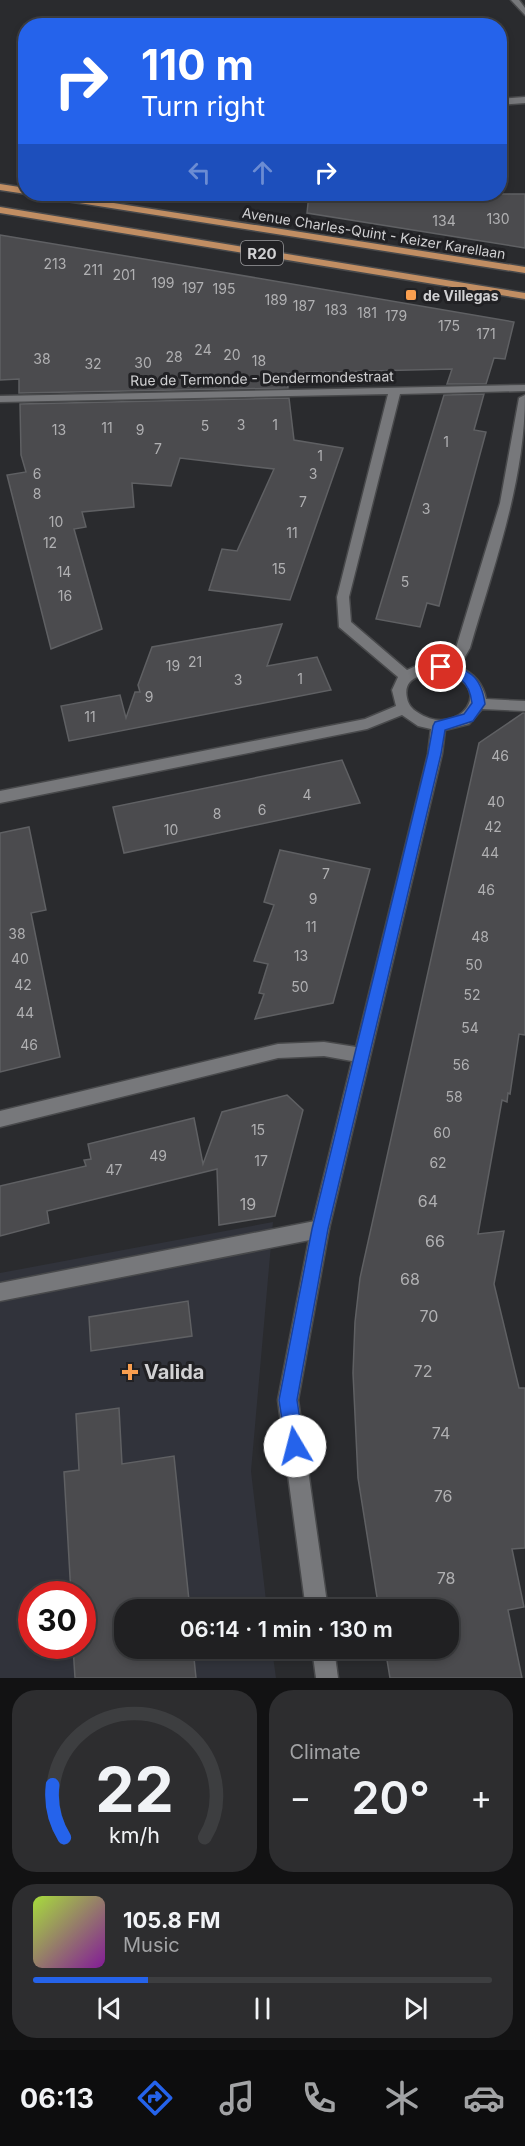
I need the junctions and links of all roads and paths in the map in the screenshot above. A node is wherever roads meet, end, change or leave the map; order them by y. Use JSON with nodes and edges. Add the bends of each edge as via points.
{"nodes":[{"id":1,"x":515,"y":0,"type":"edge"},
{"id":2,"x":525,"y":13,"type":"edge"},
{"id":3,"x":525,"y":100,"type":"edge"},
{"id":4,"x":507,"y":101,"type":"edge"},
{"id":5,"x":0,"y":187,"type":"edge"},
{"id":6,"x":18,"y":190,"type":"edge"},
{"id":7,"x":86,"y":201,"type":"edge"},
{"id":8,"x":0,"y":210,"type":"edge"},
{"id":9,"x":525,"y":270,"type":"edge"},
{"id":10,"x":525,"y":296,"type":"edge"},
{"id":11,"x":525,"y":388,"type":"edge"},
{"id":12,"x":395,"y":390,"type":"junction"},
{"id":13,"x":525,"y":398,"type":"edge"},
{"id":14,"x":0,"y":399,"type":"edge"},
{"id":15,"x":451,"y":669,"type":"junction"},
{"id":16,"x":406,"y":676,"type":"junction"},
{"id":17,"x":478,"y":704,"type":"junction"},
{"id":18,"x":525,"y":706,"type":"edge"},
{"id":19,"x":403,"y":710,"type":"junction"},
{"id":20,"x":439,"y":726,"type":"junction"},
{"id":21,"x":0,"y":797,"type":"edge"},
{"id":22,"x":362,"y":1054,"type":"junction"},
{"id":23,"x":0,"y":1119,"type":"edge"},
{"id":24,"x":320,"y":1229,"type":"junction"},
{"id":25,"x":0,"y":1292,"type":"edge"},
{"id":26,"x":315,"y":1599,"type":"edge"},
{"id":27,"x":324,"y":1659,"type":"edge"},
{"id":28,"x":327,"y":1678,"type":"edge"}],
"edges":[{"from":1,"to":2,"type":"street"},
{"from":3,"to":4,"type":"street"},
{"from":5,"to":6,"type":"main road"},
{"from":7,"to":9,"type":"main road","name":"Avenue Charles-Quint - Keizer Karellaan","number":"R20"},
{"from":8,"to":10,"type":"main road","number":"R20"},
{"from":11,"to":12,"type":"street","name":"Rue de Termonde - Dendermondestraat"},
{"from":12,"to":14,"type":"street","name":"Rue de Termonde - Dendermondestraat"},
{"from":12,"to":16,"type":"street","via":[[343,597],[344,624]]},
{"from":13,"to":15,"type":"street","via":[[506,503],[463,648]]},
{"from":15,"to":16,"type":"street","via":[[422,668]]},
{"from":15,"to":17,"type":"street","via":[[477,688]]},
{"from":16,"to":19,"type":"street","via":[[397,695]]},
{"from":17,"to":18,"type":"street"},
{"from":17,"to":20,"type":"street","via":[[468,717]]},
{"from":19,"to":20,"type":"street","via":[[418,721]]},
{"from":19,"to":21,"type":"street","via":[[367,724]]},
{"from":20,"to":22,"type":"street"},
{"from":22,"to":23,"type":"street","via":[[324,1048],[278,1051]]},
{"from":22,"to":24,"type":"street"},
{"from":24,"to":25,"type":"street"},
{"from":24,"to":26,"type":"street","via":[[288,1400]]},
{"from":27,"to":28,"type":"street"}]}
